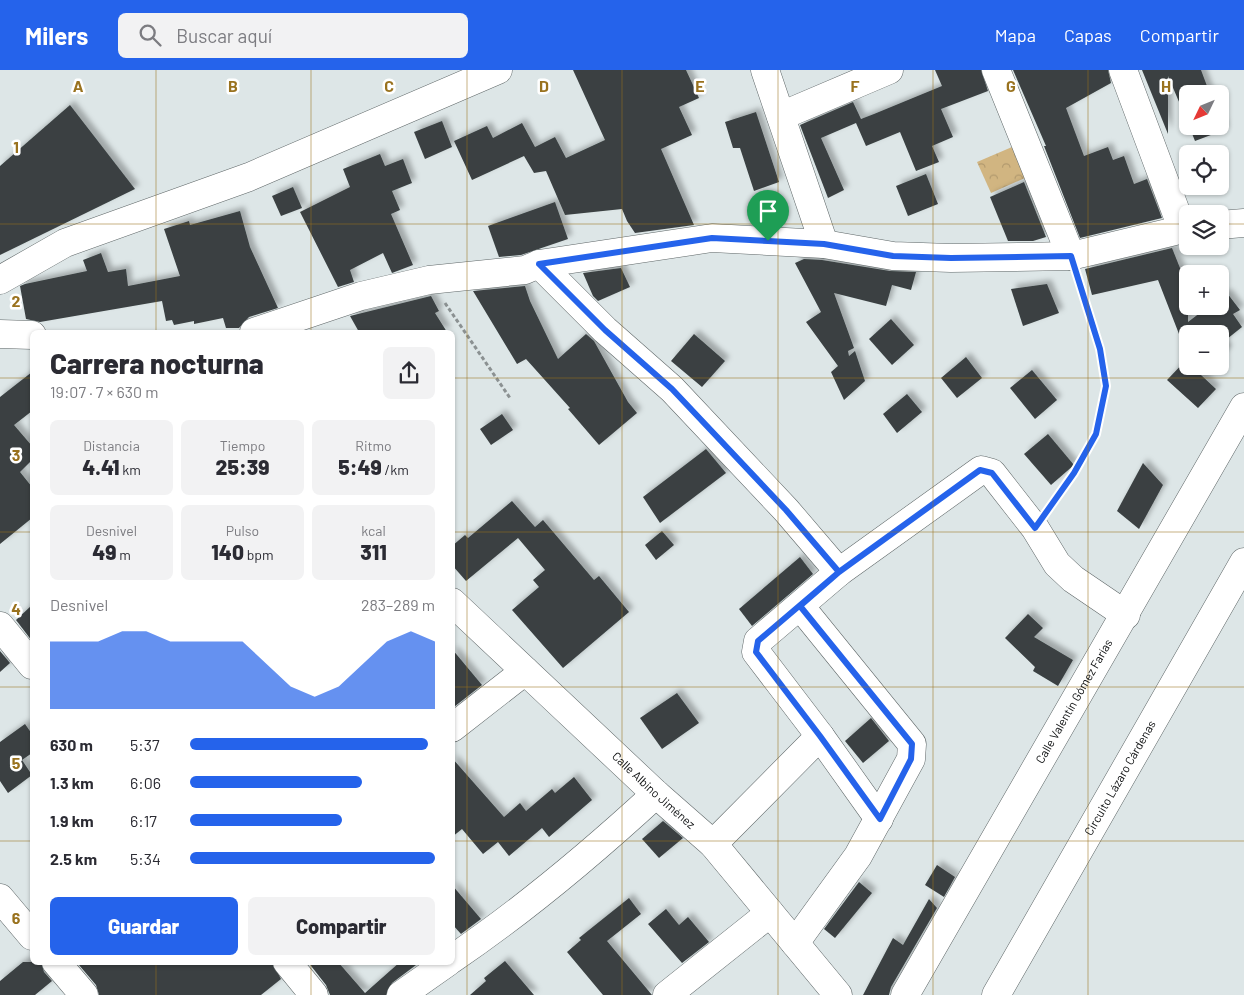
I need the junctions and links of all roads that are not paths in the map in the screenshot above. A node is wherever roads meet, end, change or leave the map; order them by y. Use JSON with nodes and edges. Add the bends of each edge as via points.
{"nodes":[{"id":1,"x":498,"y":70,"type":"edge"},
{"id":2,"x":765,"y":70,"type":"edge"},
{"id":3,"x":889,"y":70,"type":"edge"},
{"id":4,"x":996,"y":70,"type":"edge"},
{"id":5,"x":1123,"y":70,"type":"edge"},
{"id":6,"x":781,"y":116,"type":"junction"},
{"id":7,"x":1179,"y":213,"type":"edge"},
{"id":8,"x":1244,"y":223,"type":"edge"},
{"id":9,"x":1229,"y":224,"type":"edge"},
{"id":10,"x":1179,"y":229,"type":"edge"},
{"id":11,"x":824,"y":244,"type":"junction"},
{"id":12,"x":1071,"y":256,"type":"junction"},
{"id":13,"x":539,"y":264,"type":"junction"},
{"id":14,"x":0,"y":280,"type":"edge"},
{"id":15,"x":260,"y":330,"type":"edge"},
{"id":16,"x":0,"y":334,"type":"edge"},
{"id":17,"x":30,"y":335,"type":"edge"},
{"id":18,"x":1244,"y":407,"type":"edge"},
{"id":19,"x":1244,"y":562,"type":"edge"},
{"id":20,"x":839,"y":572,"type":"junction"},
{"id":21,"x":455,"y":605,"type":"edge"},
{"id":22,"x":800,"y":606,"type":"junction"},
{"id":23,"x":1126,"y":615,"type":"junction"},
{"id":24,"x":0,"y":626,"type":"edge"},
{"id":25,"x":30,"y":663,"type":"edge"},
{"id":26,"x":525,"y":671,"type":"junction"},
{"id":27,"x":455,"y":726,"type":"edge"},
{"id":28,"x":820,"y":736,"type":"junction"},
{"id":29,"x":656,"y":794,"type":"junction"},
{"id":30,"x":880,"y":819,"type":"junction"},
{"id":31,"x":713,"y":844,"type":"junction"},
{"id":32,"x":0,"y":898,"type":"edge"},
{"id":33,"x":770,"y":913,"type":"junction"},
{"id":34,"x":30,"y":934,"type":"edge"},
{"id":35,"x":795,"y":944,"type":"junction"},
{"id":36,"x":455,"y":957,"type":"edge"},
{"id":37,"x":59,"y":965,"type":"edge"},
{"id":38,"x":289,"y":965,"type":"edge"},
{"id":39,"x":444,"y":965,"type":"edge"},
{"id":40,"x":84,"y":995,"type":"edge"},
{"id":41,"x":314,"y":995,"type":"edge"},
{"id":42,"x":401,"y":995,"type":"edge"},
{"id":43,"x":668,"y":995,"type":"edge"},
{"id":44,"x":838,"y":995,"type":"edge"},
{"id":45,"x":905,"y":995,"type":"edge"},
{"id":46,"x":996,"y":995,"type":"edge"}],
"edges":[{"from":1,"to":14,"type":"street","via":[[249,177],[65,243]]},
{"from":2,"to":6,"type":"street"},
{"from":3,"to":6,"type":"street"},
{"from":4,"to":12,"type":"street"},
{"from":5,"to":7,"type":"street"},
{"from":6,"to":11,"type":"street"},
{"from":8,"to":9,"type":"street"},
{"from":10,"to":12,"type":"street"},
{"from":11,"to":12,"type":"street","via":[[893,256]]},
{"from":11,"to":13,"type":"street","via":[[712,238]]},
{"from":13,"to":15,"type":"street","via":[[525,270],[429,280],[361,296]]},
{"from":13,"to":20,"type":"street","via":[[605,330],[672,389],[786,510]]},
{"from":16,"to":17,"type":"street"},
{"from":18,"to":23,"type":"street","name":"Calle Valentín Gómez Farías"},
{"from":19,"to":46,"type":"street","name":"Circuito Lázaro Cárdenas"},
{"from":20,"to":22,"type":"street"},
{"from":20,"to":23,"type":"street","via":[[980,470],[992,473],[1067,574]]},
{"from":21,"to":26,"type":"street","name":"Calle Albino Jiménez"},
{"from":22,"to":28,"type":"street","via":[[758,641],[756,652]]},
{"from":22,"to":30,"type":"street","via":[[912,744],[911,759]]},
{"from":23,"to":45,"type":"street","name":"Calle Valentín Gómez Farías"},
{"from":24,"to":25,"type":"street"},
{"from":26,"to":27,"type":"street"},
{"from":26,"to":29,"type":"street","name":"Calle Albino Jiménez"},
{"from":28,"to":30,"type":"street"},
{"from":28,"to":31,"type":"street"},
{"from":29,"to":31,"type":"street","name":"Calle Albino Jiménez"},
{"from":29,"to":36,"type":"street","via":[[588,855]]},
{"from":30,"to":35,"type":"street","via":[[858,856]]},
{"from":31,"to":33,"type":"street","name":"Calle Albino Jiménez"},
{"from":32,"to":34,"type":"street"},
{"from":33,"to":35,"type":"street","name":"Calle Albino Jiménez"},
{"from":33,"to":43,"type":"street"},
{"from":35,"to":44,"type":"street","name":"Calle Albino Jiménez"},
{"from":37,"to":40,"type":"street"},
{"from":38,"to":41,"type":"street"},
{"from":39,"to":42,"type":"street"}]}
